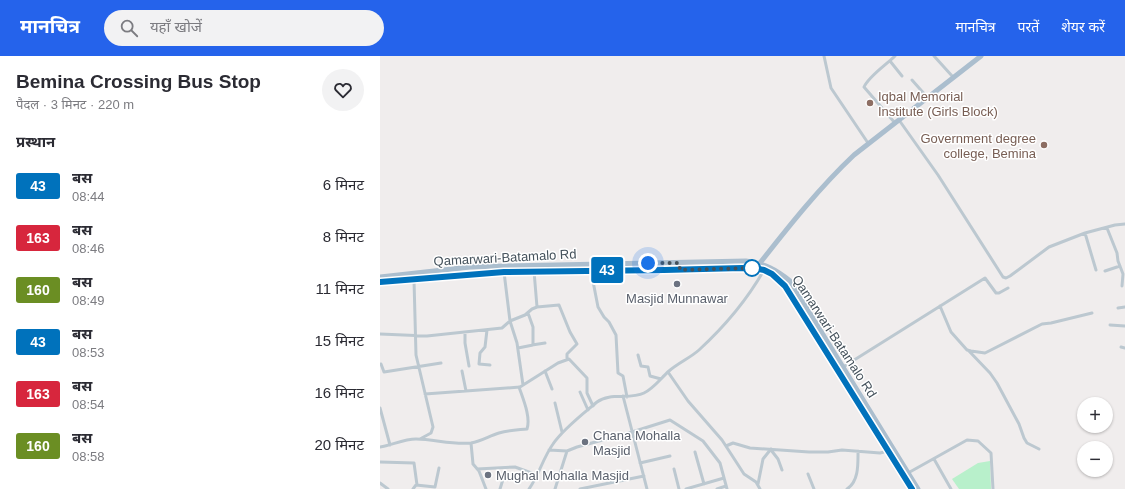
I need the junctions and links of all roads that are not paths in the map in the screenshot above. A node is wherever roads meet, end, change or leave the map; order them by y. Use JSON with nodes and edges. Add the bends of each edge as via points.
{"nodes":[{"id":1,"x":824,"y":56,"type":"edge"},
{"id":2,"x":895,"y":56,"type":"edge"},
{"id":3,"x":934,"y":56,"type":"edge"},
{"id":4,"x":979,"y":57,"type":"edge"},
{"id":5,"x":890,"y":61,"type":"junction"},
{"id":6,"x":902,"y":76,"type":"dead end"},
{"id":7,"x":953,"y":77,"type":"junction"},
{"id":8,"x":912,"y":80,"type":"dead end"},
{"id":9,"x":927,"y":98,"type":"junction"},
{"id":10,"x":897,"y":122,"type":"junction"},
{"id":11,"x":868,"y":143,"type":"junction"},
{"id":12,"x":1125,"y":224,"type":"edge"},
{"id":13,"x":1106,"y":228,"type":"junction"},
{"id":14,"x":1085,"y":233,"type":"junction"},
{"id":15,"x":679,"y":263,"type":"junction"},
{"id":16,"x":760,"y":263,"type":"junction"},
{"id":17,"x":1120,"y":266,"type":"junction"},
{"id":18,"x":742,"y":268,"type":"junction"},
{"id":19,"x":591,"y":270,"type":"junction"},
{"id":20,"x":680,"y":270,"type":"junction"},
{"id":21,"x":764,"y":270,"type":"junction"},
{"id":22,"x":1096,"y":270,"type":"dead end"},
{"id":23,"x":534,"y":271,"type":"junction"},
{"id":24,"x":1105,"y":271,"type":"dead end"},
{"id":25,"x":504,"y":272,"type":"junction"},
{"id":26,"x":1124,"y":275,"type":"edge"},
{"id":27,"x":380,"y":277,"type":"edge"},
{"id":28,"x":414,"y":280,"type":"junction"},
{"id":29,"x":380,"y":282,"type":"edge"},
{"id":30,"x":1122,"y":286,"type":"dead end"},
{"id":31,"x":1008,"y":288,"type":"dead end"},
{"id":32,"x":537,"y":306,"type":"junction"},
{"id":33,"x":940,"y":306,"type":"junction"},
{"id":34,"x":1125,"y":307,"type":"edge"},
{"id":35,"x":1118,"y":308,"type":"dead end"},
{"id":36,"x":528,"y":313,"type":"junction"},
{"id":37,"x":1092,"y":313,"type":"dead end"},
{"id":38,"x":510,"y":321,"type":"junction"},
{"id":39,"x":1110,"y":325,"type":"dead end"},
{"id":40,"x":1125,"y":326,"type":"edge"},
{"id":41,"x":487,"y":330,"type":"junction"},
{"id":42,"x":466,"y":332,"type":"junction"},
{"id":43,"x":380,"y":334,"type":"edge"},
{"id":44,"x":415,"y":336,"type":"junction"},
{"id":45,"x":545,"y":343,"type":"dead end"},
{"id":46,"x":532,"y":346,"type":"junction"},
{"id":47,"x":518,"y":348,"type":"junction"},
{"id":48,"x":1121,"y":348,"type":"dead end"},
{"id":49,"x":1125,"y":348,"type":"edge"},
{"id":50,"x":967,"y":350,"type":"junction"},
{"id":51,"x":638,"y":355,"type":"dead end"},
{"id":52,"x":567,"y":359,"type":"junction"},
{"id":53,"x":441,"y":363,"type":"dead end"},
{"id":54,"x":381,"y":364,"type":"dead end"},
{"id":55,"x":469,"y":366,"type":"dead end"},
{"id":56,"x":490,"y":366,"type":"dead end"},
{"id":57,"x":418,"y":367,"type":"junction"},
{"id":58,"x":843,"y":367,"type":"junction"},
{"id":59,"x":836,"y":368,"type":"junction"},
{"id":60,"x":462,"y":371,"type":"dead end"},
{"id":61,"x":545,"y":371,"type":"junction"},
{"id":62,"x":668,"y":372,"type":"junction"},
{"id":63,"x":660,"y":379,"type":"junction"},
{"id":64,"x":523,"y":385,"type":"junction"},
{"id":65,"x":519,"y":387,"type":"junction"},
{"id":66,"x":552,"y":389,"type":"dead end"},
{"id":67,"x":466,"y":391,"type":"junction"},
{"id":68,"x":580,"y":392,"type":"dead end"},
{"id":69,"x":425,"y":394,"type":"junction"},
{"id":70,"x":625,"y":397,"type":"junction"},
{"id":71,"x":555,"y":404,"type":"dead end"},
{"id":72,"x":593,"y":406,"type":"junction"},
{"id":73,"x":380,"y":408,"type":"edge"},
{"id":74,"x":588,"y":410,"type":"junction"},
{"id":75,"x":562,"y":432,"type":"junction"},
{"id":76,"x":632,"y":432,"type":"junction"},
{"id":77,"x":420,"y":440,"type":"junction"},
{"id":78,"x":471,"y":443,"type":"junction"},
{"id":79,"x":390,"y":446,"type":"junction"},
{"id":80,"x":726,"y":446,"type":"junction"},
{"id":81,"x":380,"y":447,"type":"edge"},
{"id":82,"x":1039,"y":449,"type":"dead end"},
{"id":83,"x":549,"y":450,"type":"junction"},
{"id":84,"x":771,"y":450,"type":"junction"},
{"id":85,"x":567,"y":451,"type":"junction"},
{"id":86,"x":858,"y":451,"type":"junction"},
{"id":87,"x":888,"y":451,"type":"junction"},
{"id":88,"x":695,"y":452,"type":"dead end"},
{"id":89,"x":670,"y":456,"type":"dead end"},
{"id":90,"x":934,"y":459,"type":"junction"},
{"id":91,"x":380,"y":462,"type":"edge"},
{"id":92,"x":640,"y":463,"type":"junction"},
{"id":93,"x":439,"y":468,"type":"dead end"},
{"id":94,"x":477,"y":469,"type":"junction"},
{"id":95,"x":674,"y":469,"type":"dead end"},
{"id":96,"x":782,"y":470,"type":"dead end"},
{"id":97,"x":505,"y":473,"type":"dead end"},
{"id":98,"x":908,"y":473,"type":"junction"},
{"id":99,"x":808,"y":474,"type":"dead end"},
{"id":100,"x":537,"y":475,"type":"junction"},
{"id":101,"x":644,"y":476,"type":"junction"},
{"id":102,"x":724,"y":478,"type":"junction"},
{"id":103,"x":380,"y":483,"type":"edge"},
{"id":104,"x":704,"y":484,"type":"junction"},
{"id":105,"x":758,"y":484,"type":"junction"},
{"id":106,"x":417,"y":485,"type":"junction"},
{"id":107,"x":727,"y":488,"type":"edge"},
{"id":108,"x":388,"y":489,"type":"edge"},
{"id":109,"x":413,"y":489,"type":"edge"},
{"id":110,"x":486,"y":489,"type":"edge"},
{"id":111,"x":500,"y":489,"type":"edge"},
{"id":112,"x":529,"y":489,"type":"edge"},
{"id":113,"x":555,"y":489,"type":"edge"},
{"id":114,"x":580,"y":489,"type":"edge"},
{"id":115,"x":647,"y":489,"type":"edge"},
{"id":116,"x":679,"y":489,"type":"edge"},
{"id":117,"x":686,"y":489,"type":"edge"},
{"id":118,"x":717,"y":489,"type":"edge"},
{"id":119,"x":760,"y":489,"type":"edge"},
{"id":120,"x":814,"y":489,"type":"edge"},
{"id":121,"x":847,"y":489,"type":"edge"},
{"id":122,"x":912,"y":489,"type":"edge"},
{"id":123,"x":918,"y":489,"type":"edge"},
{"id":124,"x":951,"y":489,"type":"edge"},
{"id":125,"x":993,"y":489,"type":"edge"}],
"edges":[{"from":1,"to":11,"type":"street","via":[[830,88]]},
{"from":2,"to":5,"type":"street"},
{"from":3,"to":7,"type":"street"},
{"from":4,"to":7,"type":"main road"},
{"from":5,"to":6,"type":"street"},
{"from":5,"to":10,"type":"street","via":[[864,87]]},
{"from":7,"to":9,"type":"main road"},
{"from":8,"to":9,"type":"street"},
{"from":9,"to":10,"type":"main road"},
{"from":10,"to":11,"type":"main road"},
{"from":10,"to":14,"type":"street","via":[[938,175],[1003,277],[1010,276],[1049,247]]},
{"from":11,"to":16,"type":"main road","via":[[840,168]]},
{"from":12,"to":13,"type":"street"},
{"from":13,"to":14,"type":"street"},
{"from":13,"to":17,"type":"street"},
{"from":14,"to":22,"type":"street"},
{"from":15,"to":16,"type":"main road","name":"Qamarwari-Batamalo Rd"},
{"from":15,"to":20,"type":"main road"},
{"from":15,"to":27,"type":"main road","name":"Qamarwari-Batamalo Rd","via":[[505,266]]},
{"from":16,"to":18,"type":"main road"},
{"from":16,"to":58,"type":"main road","name":"Qamarwari-Batamalo Rd","via":[[790,281]]},
{"from":17,"to":24,"type":"street"},
{"from":17,"to":26,"type":"street"},
{"from":18,"to":20,"type":"main road","name":"Qamarwari-Batamalo Rd"},
{"from":18,"to":21,"type":"main road","name":"Qamarwari-Batamalo Rd"},
{"from":19,"to":20,"type":"main road","name":"Qamarwari-Batamalo Rd"},
{"from":19,"to":23,"type":"main road","name":"Qamarwari-Batamalo Rd"},
{"from":19,"to":70,"type":"street","via":[[598,307],[616,335],[617,372],[623,376]]},
{"from":21,"to":59,"type":"main road","name":"Qamarwari-Batamalo Rd","via":[[785,286]]},
{"from":21,"to":62,"type":"street","via":[[752,291],[722,326],[698,351]]},
{"from":23,"to":25,"type":"main road","name":"Qamarwari-Batamalo Rd"},
{"from":23,"to":32,"type":"street"},
{"from":25,"to":28,"type":"main road","name":"Qamarwari-Batamalo Rd"},
{"from":25,"to":38,"type":"street"},
{"from":26,"to":30,"type":"street"},
{"from":28,"to":29,"type":"main road","name":"Qamarwari-Batamalo Rd"},
{"from":28,"to":44,"type":"street"},
{"from":31,"to":33,"type":"street","via":[[996,293],[985,278]]},
{"from":32,"to":36,"type":"street"},
{"from":32,"to":52,"type":"street","via":[[559,305],[576,344],[567,354]]},
{"from":33,"to":50,"type":"street","via":[[951,332]]},
{"from":33,"to":58,"type":"street"},
{"from":34,"to":35,"type":"street"},
{"from":36,"to":38,"type":"street"},
{"from":36,"to":46,"type":"street","via":[[533,327]]},
{"from":37,"to":50,"type":"street","via":[[1042,324],[985,353]]},
{"from":38,"to":41,"type":"street","via":[[502,328]]},
{"from":38,"to":47,"type":"street"},
{"from":39,"to":40,"type":"street"},
{"from":41,"to":42,"type":"street"},
{"from":41,"to":56,"type":"street","via":[[485,347],[480,353],[479,363]]},
{"from":42,"to":44,"type":"street"},
{"from":42,"to":55,"type":"street"},
{"from":43,"to":44,"type":"street"},
{"from":44,"to":57,"type":"street"},
{"from":45,"to":46,"type":"street"},
{"from":46,"to":47,"type":"street"},
{"from":47,"to":64,"type":"street"},
{"from":48,"to":49,"type":"street"},
{"from":50,"to":82,"type":"street","via":[[997,383],[1027,444]]},
{"from":51,"to":63,"type":"street","via":[[640,366],[648,367],[650,376]]},
{"from":52,"to":61,"type":"street"},
{"from":52,"to":72,"type":"street","via":[[587,378],[588,394]]},
{"from":53,"to":57,"type":"street"},
{"from":54,"to":57,"type":"street","via":[[384,372]]},
{"from":57,"to":69,"type":"street"},
{"from":58,"to":59,"type":"main road"},
{"from":58,"to":98,"type":"main road","name":"Qamarwari-Batamalo Rd"},
{"from":59,"to":87,"type":"main road","name":"Qamarwari-Batamalo Rd"},
{"from":60,"to":67,"type":"street"},
{"from":61,"to":64,"type":"street"},
{"from":61,"to":66,"type":"street"},
{"from":62,"to":63,"type":"street"},
{"from":62,"to":80,"type":"street","via":[[688,401]]},
{"from":63,"to":70,"type":"street","via":[[647,392]]},
{"from":64,"to":65,"type":"street"},
{"from":65,"to":67,"type":"street"},
{"from":65,"to":78,"type":"street","via":[[526,413],[527,429],[501,432]]},
{"from":67,"to":69,"type":"street"},
{"from":68,"to":74,"type":"street"},
{"from":69,"to":77,"type":"street","via":[[433,430]]},
{"from":70,"to":72,"type":"street","via":[[605,398]]},
{"from":70,"to":76,"type":"street"},
{"from":71,"to":75,"type":"street"},
{"from":72,"to":74,"type":"street"},
{"from":73,"to":79,"type":"street"},
{"from":74,"to":75,"type":"street"},
{"from":75,"to":83,"type":"street"},
{"from":76,"to":85,"type":"street"},
{"from":76,"to":92,"type":"street"},
{"from":76,"to":102,"type":"street","via":[[672,420],[703,441],[720,463]]},
{"from":77,"to":78,"type":"street"},
{"from":77,"to":79,"type":"street","via":[[406,440]]},
{"from":78,"to":94,"type":"street","via":[[472,462]]},
{"from":79,"to":81,"type":"street"},
{"from":80,"to":84,"type":"street","via":[[734,443]]},
{"from":80,"to":105,"type":"street","via":[[744,474]]},
{"from":83,"to":85,"type":"street"},
{"from":83,"to":100,"type":"street"},
{"from":84,"to":86,"type":"street"},
{"from":84,"to":96,"type":"street"},
{"from":84,"to":105,"type":"street","via":[[763,459]]},
{"from":85,"to":113,"type":"street"},
{"from":86,"to":87,"type":"street"},
{"from":86,"to":121,"type":"street","via":[[858,468],[854,481]]},
{"from":87,"to":122,"type":"main road","name":"Qamarwari-Batamalo Rd"},
{"from":88,"to":104,"type":"street"},
{"from":89,"to":92,"type":"street"},
{"from":90,"to":98,"type":"street"},
{"from":90,"to":124,"type":"street"},
{"from":90,"to":125,"type":"street","via":[[967,440],[978,441],[991,453]]},
{"from":91,"to":106,"type":"street","via":[[414,463]]},
{"from":92,"to":101,"type":"street"},
{"from":93,"to":106,"type":"street","via":[[435,487]]},
{"from":94,"to":100,"type":"street","via":[[515,467]]},
{"from":94,"to":110,"type":"street"},
{"from":95,"to":116,"type":"street"},
{"from":97,"to":111,"type":"street"},
{"from":98,"to":123,"type":"main road","name":"Qamarwari-Batamalo Rd"},
{"from":99,"to":120,"type":"street"},
{"from":100,"to":112,"type":"street"},
{"from":101,"to":114,"type":"street"},
{"from":101,"to":115,"type":"street"},
{"from":102,"to":104,"type":"street"},
{"from":102,"to":107,"type":"street"},
{"from":103,"to":108,"type":"street"},
{"from":104,"to":117,"type":"street"},
{"from":105,"to":119,"type":"street"},
{"from":106,"to":109,"type":"street"},
{"from":107,"to":118,"type":"street"}]}
